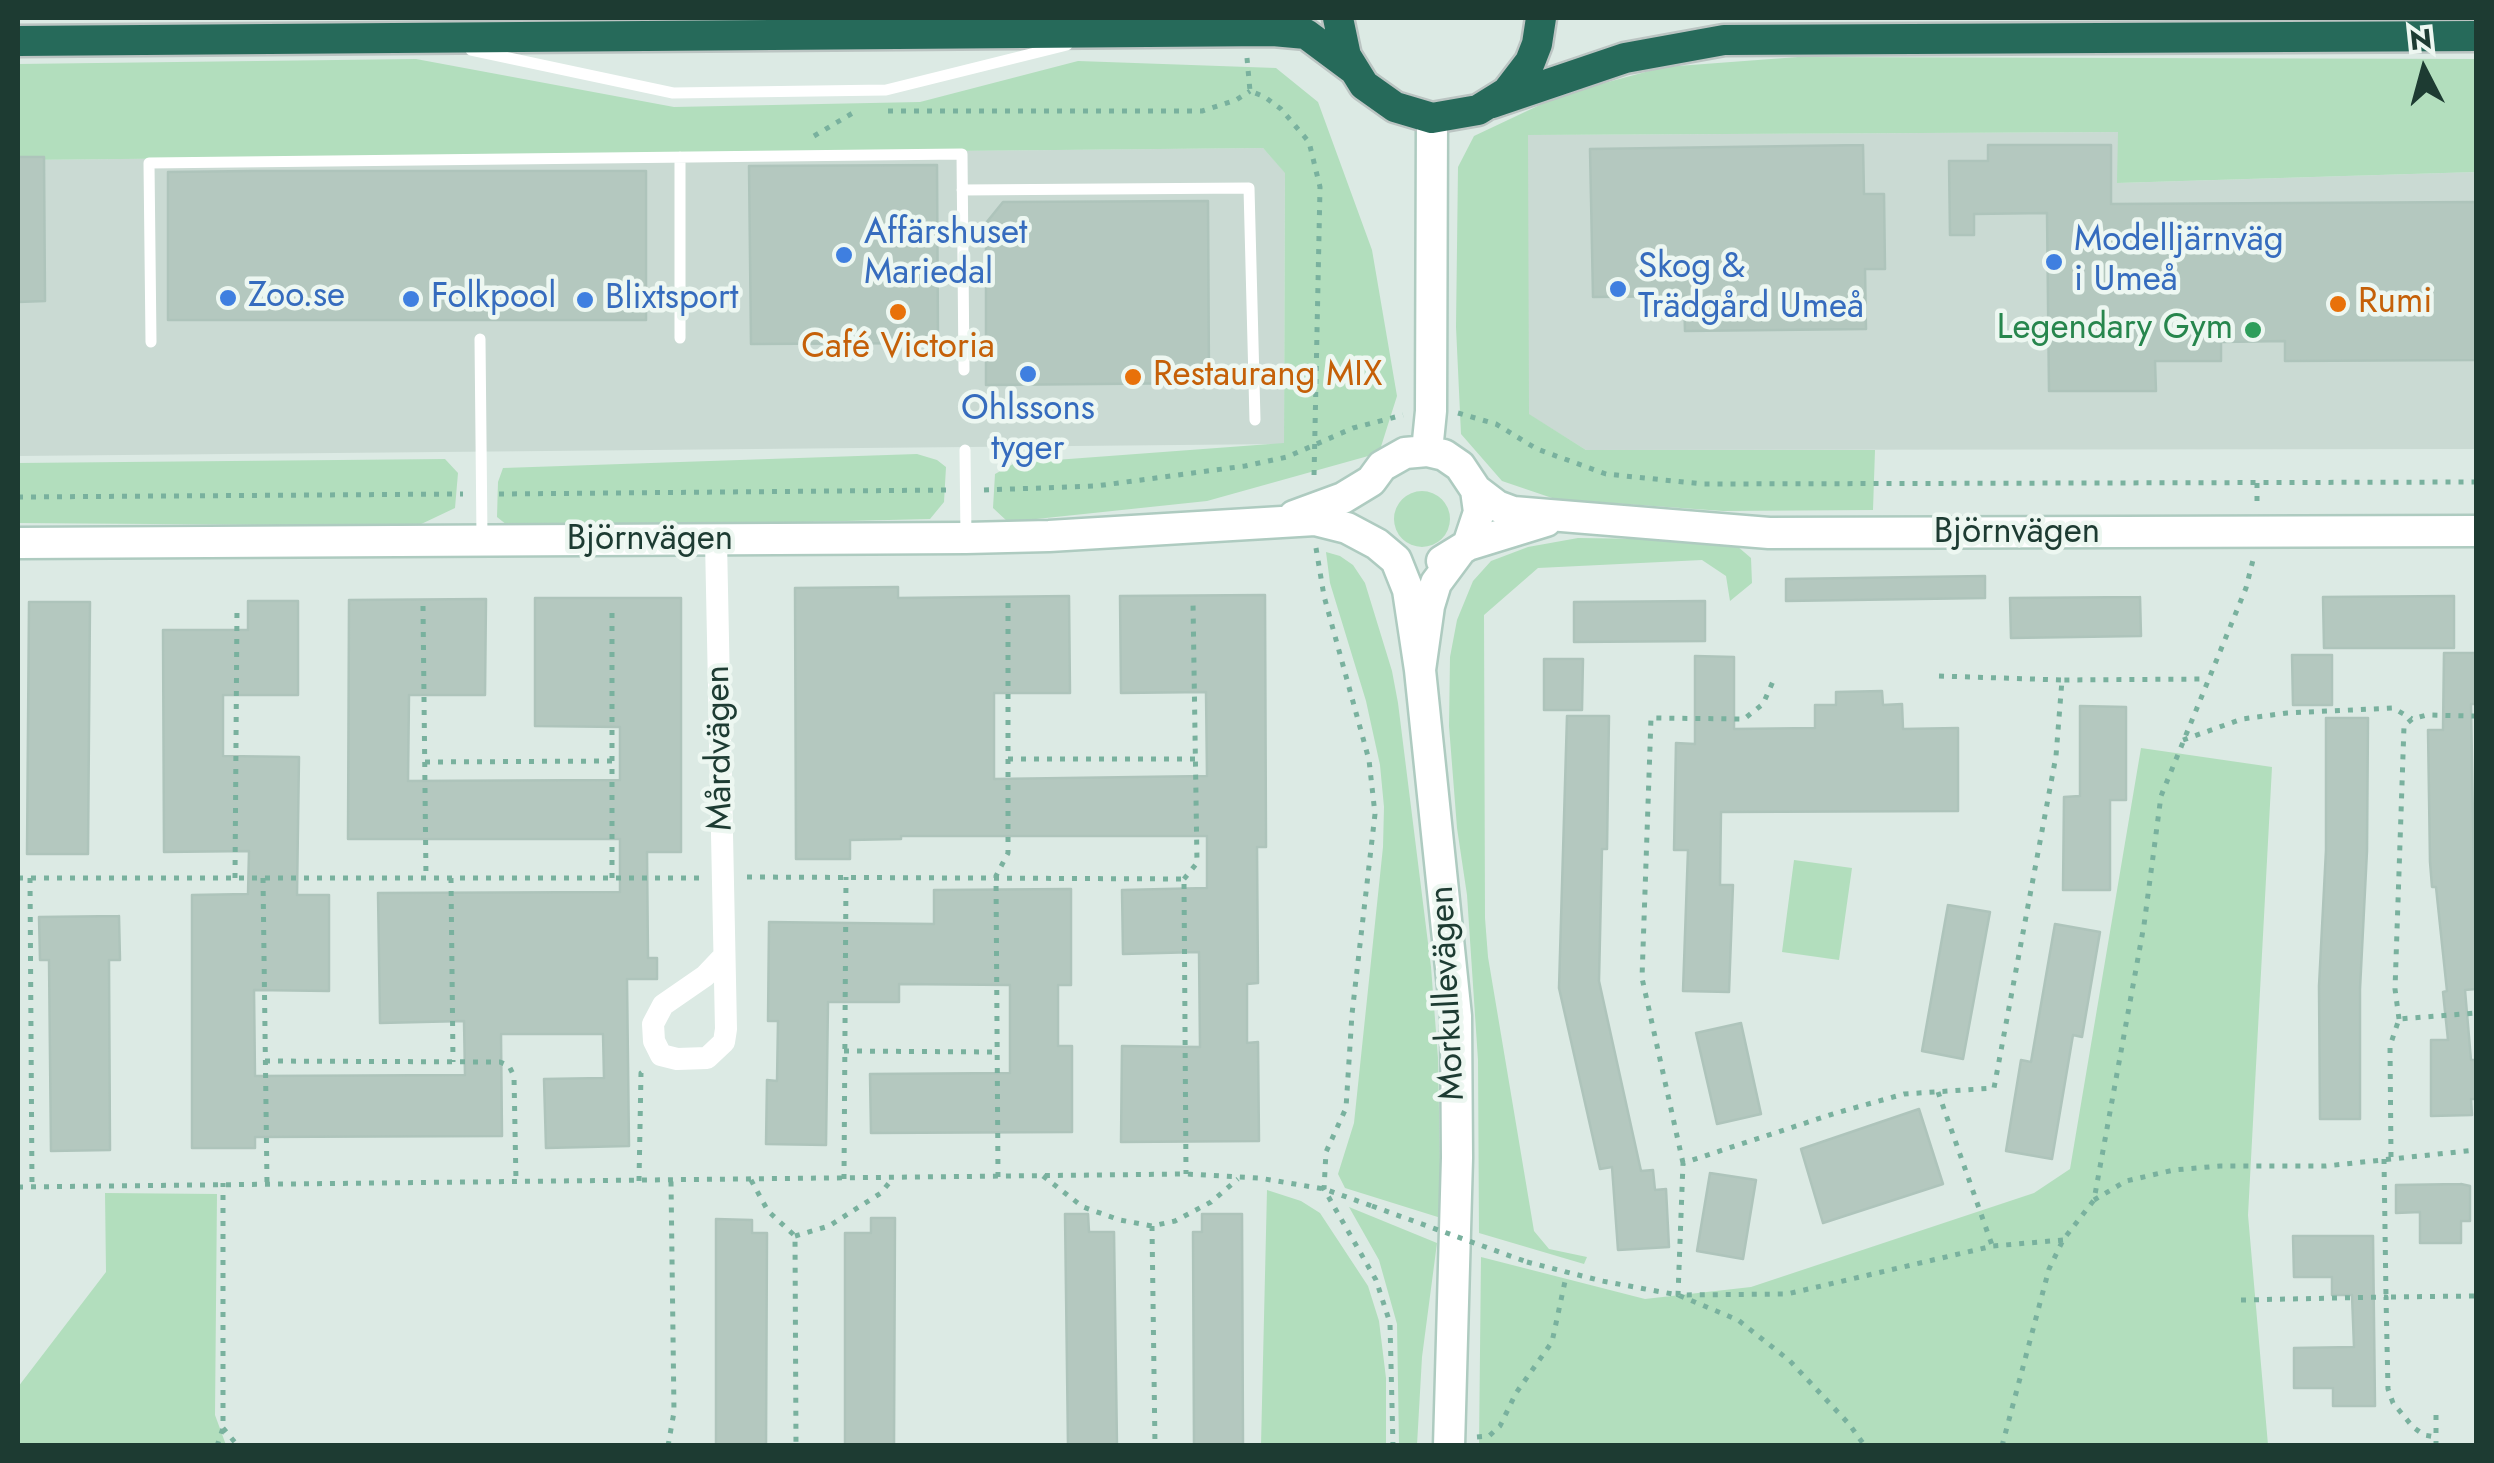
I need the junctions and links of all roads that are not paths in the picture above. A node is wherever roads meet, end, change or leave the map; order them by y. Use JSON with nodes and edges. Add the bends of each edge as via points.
{"nodes":[{"id":1,"x":1338,"y":18,"type":"edge"},
{"id":2,"x":1541,"y":18,"type":"edge"},
{"id":3,"x":1112,"y":34,"type":"junction"},
{"id":4,"x":2476,"y":36,"type":"edge"},
{"id":5,"x":422,"y":40,"type":"junction"},
{"id":6,"x":18,"y":41,"type":"edge"},
{"id":7,"x":1353,"y":69,"type":"junction"},
{"id":8,"x":1492,"y":103,"type":"junction"},
{"id":9,"x":1432,"y":118,"type":"junction"},
{"id":10,"x":680,"y":157,"type":"junction"},
{"id":11,"x":962,"y":190,"type":"junction"},
{"id":12,"x":680,"y":338,"type":"dead end"},
{"id":13,"x":480,"y":339,"type":"dead end"},
{"id":14,"x":151,"y":342,"type":"dead end"},
{"id":15,"x":964,"y":370,"type":"dead end"},
{"id":16,"x":1255,"y":420,"type":"dead end"},
{"id":17,"x":965,"y":450,"type":"dead end"},
{"id":18,"x":1426,"y":451,"type":"junction"},
{"id":19,"x":1370,"y":481,"type":"junction"},
{"id":20,"x":1476,"y":490,"type":"junction"},
{"id":21,"x":1314,"y":515,"type":"junction"},
{"id":22,"x":1558,"y":518,"type":"junction"},
{"id":23,"x":2476,"y":531,"type":"edge"},
{"id":24,"x":966,"y":538,"type":"junction"},
{"id":25,"x":716,"y":541,"type":"junction"},
{"id":26,"x":482,"y":542,"type":"junction"},
{"id":27,"x":18,"y":543,"type":"edge"},
{"id":28,"x":1463,"y":548,"type":"junction"},
{"id":29,"x":1386,"y":552,"type":"junction"},
{"id":30,"x":1420,"y":670,"type":"junction"},
{"id":31,"x":724,"y":956,"type":"junction"},
{"id":32,"x":1461,"y":1442,"type":"edge"}],
"edges":[{"from":1,"to":7,"type":"highway"},
{"from":2,"to":8,"type":"highway","via":[[1530,62]]},
{"from":3,"to":5,"type":"highway"},
{"from":3,"to":5,"type":"lane","via":[[886,90],[673,93]]},
{"from":3,"to":7,"type":"highway","via":[[1306,34]]},
{"from":4,"to":8,"type":"highway","via":[[1724,40],[1625,58]]},
{"from":5,"to":6,"type":"highway"},
{"from":7,"to":9,"type":"highway","via":[[1395,108]]},
{"from":8,"to":9,"type":"highway"},
{"from":9,"to":18,"type":"street"},
{"from":10,"to":11,"type":"lane","via":[[962,154]]},
{"from":10,"to":12,"type":"lane"},
{"from":10,"to":14,"type":"lane","via":[[149,162]]},
{"from":11,"to":15,"type":"lane"},
{"from":11,"to":16,"type":"lane","via":[[1249,188]]},
{"from":13,"to":26,"type":"lane"},
{"from":17,"to":24,"type":"lane"},
{"from":18,"to":19,"type":"street","name":"Björnvägen","via":[[1405,453]]},
{"from":18,"to":20,"type":"street","name":"Björnvägen","via":[[1460,466]]},
{"from":19,"to":21,"type":"street","name":"Björnvägen"},
{"from":19,"to":29,"type":"street","via":[[1366,526]]},
{"from":20,"to":22,"type":"street","name":"Björnvägen","via":[[1513,512]]},
{"from":20,"to":28,"type":"street","via":[[1478,512]]},
{"from":21,"to":24,"type":"street","name":"Björnvägen"},
{"from":21,"to":29,"type":"street","name":"Björnvägen"},
{"from":22,"to":23,"type":"street","name":"Björnvägen","via":[[1769,532]]},
{"from":22,"to":28,"type":"street","name":"Björnvägen"},
{"from":24,"to":25,"type":"street","name":"Björnvägen"},
{"from":25,"to":26,"type":"street","name":"Björnvägen"},
{"from":25,"to":31,"type":"street","name":"Mårdvägen"},
{"from":26,"to":27,"type":"street","name":"Björnvägen"},
{"from":28,"to":29,"type":"street","name":"Björnvägen","via":[[1440,562],[1417,565]]},
{"from":28,"to":30,"type":"street","name":"Morkullevägen","via":[[1436,582]]},
{"from":29,"to":30,"type":"street","via":[[1408,590]]},
{"from":30,"to":32,"type":"street","name":"Morkullevägen","via":[[1456,1016]]},
{"from":31,"to":31,"type":"street","name":"Mårdvägen","via":[[663,1005],[653,1024],[661,1055],[707,1058],[724,1042]]}]}
